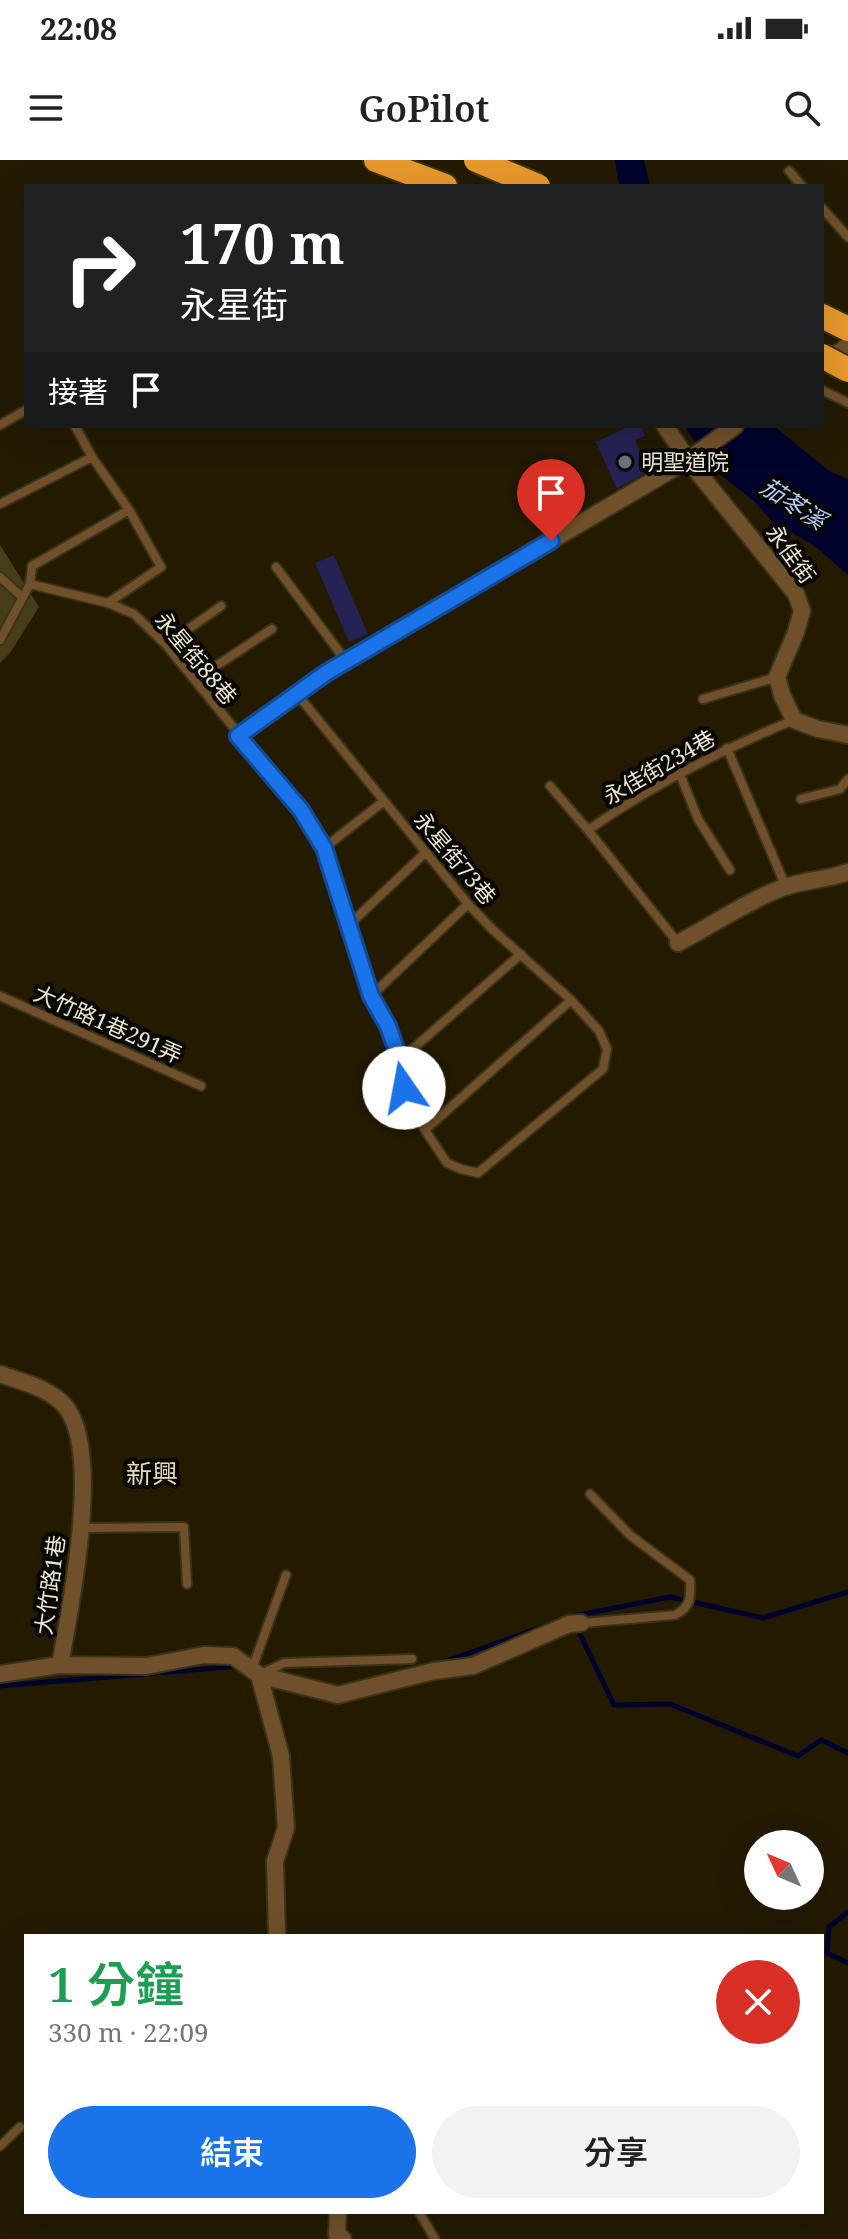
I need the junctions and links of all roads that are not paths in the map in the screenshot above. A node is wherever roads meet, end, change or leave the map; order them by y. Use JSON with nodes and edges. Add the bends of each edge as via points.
{"nodes":[{"id":1,"x":376,"y":160,"type":"edge"},
{"id":2,"x":476,"y":160,"type":"edge"},
{"id":3,"x":492,"y":160,"type":"edge"},
{"id":4,"x":789,"y":171,"type":"dead end"},
{"id":5,"x":440,"y":184,"type":"edge"},
{"id":6,"x":507,"y":184,"type":"edge"},
{"id":7,"x":533,"y":184,"type":"edge"},
{"id":8,"x":800,"y":184,"type":"edge"},
{"id":9,"x":824,"y":210,"type":"edge"},
{"id":10,"x":848,"y":237,"type":"edge"},
{"id":11,"x":824,"y":317,"type":"edge"},
{"id":12,"x":848,"y":329,"type":"edge"},
{"id":13,"x":848,"y":346,"type":"edge"},
{"id":14,"x":824,"y":357,"type":"edge"},
{"id":15,"x":824,"y":363,"type":"edge"},
{"id":16,"x":848,"y":370,"type":"edge"},
{"id":17,"x":824,"y":391,"type":"edge"},
{"id":18,"x":848,"y":403,"type":"edge"},
{"id":19,"x":24,"y":411,"type":"edge"},
{"id":20,"x":0,"y":425,"type":"edge"},
{"id":21,"x":76,"y":428,"type":"edge"},
{"id":22,"x":666,"y":428,"type":"edge"},
{"id":23,"x":732,"y":428,"type":"edge"},
{"id":24,"x":92,"y":457,"type":"junction"},
{"id":25,"x":688,"y":460,"type":"junction"},
{"id":26,"x":0,"y":504,"type":"edge"},
{"id":27,"x":129,"y":510,"type":"junction"},
{"id":28,"x":276,"y":567,"type":"dead end"},
{"id":29,"x":0,"y":577,"type":"edge"},
{"id":30,"x":30,"y":584,"type":"junction"},
{"id":31,"x":22,"y":597,"type":"junction"},
{"id":32,"x":108,"y":603,"type":"junction"},
{"id":33,"x":221,"y":606,"type":"dead end"},
{"id":34,"x":272,"y":629,"type":"dead end"},
{"id":35,"x":0,"y":640,"type":"edge"},
{"id":36,"x":166,"y":645,"type":"junction"},
{"id":37,"x":347,"y":661,"type":"junction"},
{"id":38,"x":777,"y":677,"type":"junction"},
{"id":39,"x":195,"y":680,"type":"junction"},
{"id":40,"x":297,"y":694,"type":"junction"},
{"id":41,"x":703,"y":699,"type":"dead end"},
{"id":42,"x":794,"y":720,"type":"junction"},
{"id":43,"x":848,"y":735,"type":"edge"},
{"id":44,"x":238,"y":736,"type":"junction"},
{"id":45,"x":727,"y":748,"type":"junction"},
{"id":46,"x":679,"y":772,"type":"junction"},
{"id":47,"x":848,"y":779,"type":"edge"},
{"id":48,"x":550,"y":786,"type":"dead end"},
{"id":49,"x":801,"y":799,"type":"dead end"},
{"id":50,"x":384,"y":801,"type":"junction"},
{"id":51,"x":588,"y":830,"type":"junction"},
{"id":52,"x":324,"y":848,"type":"junction"},
{"id":53,"x":426,"y":852,"type":"junction"},
{"id":54,"x":730,"y":870,"type":"dead end"},
{"id":55,"x":848,"y":872,"type":"edge"},
{"id":56,"x":786,"y":887,"type":"junction"},
{"id":57,"x":468,"y":904,"type":"junction"},
{"id":58,"x":349,"y":925,"type":"junction"},
{"id":59,"x":678,"y":943,"type":"joint"},
{"id":60,"x":521,"y":954,"type":"junction"},
{"id":61,"x":0,"y":996,"type":"edge"},
{"id":62,"x":371,"y":996,"type":"junction"},
{"id":63,"x":571,"y":1000,"type":"junction"},
{"id":64,"x":400,"y":1060,"type":"junction"},
{"id":65,"x":201,"y":1086,"type":"dead end"},
{"id":66,"x":425,"y":1130,"type":"junction"},
{"id":67,"x":461,"y":1169,"type":"joint"},
{"id":68,"x":0,"y":1374,"type":"edge"},
{"id":69,"x":590,"y":1494,"type":"dead end"},
{"id":70,"x":81,"y":1528,"type":"junction"},
{"id":71,"x":286,"y":1575,"type":"dead end"},
{"id":72,"x":187,"y":1584,"type":"dead end"},
{"id":73,"x":575,"y":1624,"type":"joint"},
{"id":74,"x":412,"y":1659,"type":"dead end"},
{"id":75,"x":60,"y":1665,"type":"junction"},
{"id":76,"x":256,"y":1668,"type":"junction"},
{"id":77,"x":0,"y":1674,"type":"edge"},
{"id":78,"x":277,"y":1934,"type":"edge"},
{"id":79,"x":20,"y":2127,"type":"dead end"},
{"id":80,"x":0,"y":2146,"type":"edge"},
{"id":81,"x":338,"y":2214,"type":"edge"},
{"id":82,"x":420,"y":2214,"type":"edge"},
{"id":83,"x":343,"y":2239,"type":"edge"},
{"id":84,"x":435,"y":2239,"type":"edge"}],
"edges":[{"from":1,"to":5,"type":"highway"},
{"from":2,"to":7,"type":"highway","bridge":true},
{"from":3,"to":6,"type":"street"},
{"from":4,"to":8,"type":"lane"},
{"from":9,"to":10,"type":"lane"},
{"from":11,"to":12,"type":"highway"},
{"from":13,"to":15,"type":"street"},
{"from":14,"to":16,"type":"highway","bridge":true},
{"from":17,"to":18,"type":"lane"},
{"from":19,"to":20,"type":"lane"},
{"from":21,"to":24,"type":"lane"},
{"from":22,"to":25,"type":"street","name":"永佳街"},
{"from":23,"to":25,"type":"street"},
{"from":24,"to":26,"type":"lane"},
{"from":24,"to":27,"type":"lane"},
{"from":25,"to":37,"type":"street"},
{"from":25,"to":38,"type":"street","name":"永佳街","via":[[796,594],[802,611]]},
{"from":27,"to":30,"type":"lane","via":[[32,566]]},
{"from":27,"to":32,"type":"lane","via":[[161,567]]},
{"from":28,"to":37,"type":"lane"},
{"from":29,"to":31,"type":"lane"},
{"from":30,"to":31,"type":"lane"},
{"from":30,"to":32,"type":"lane","name":"永星街88巷"},
{"from":31,"to":35,"type":"lane"},
{"from":32,"to":36,"type":"lane","name":"永星街88巷","via":[[134,614]]},
{"from":33,"to":36,"type":"lane"},
{"from":34,"to":39,"type":"lane"},
{"from":36,"to":39,"type":"lane","name":"永星街88巷"},
{"from":37,"to":40,"type":"street"},
{"from":38,"to":41,"type":"lane"},
{"from":38,"to":42,"type":"street"},
{"from":39,"to":44,"type":"lane","name":"永星街88巷"},
{"from":40,"to":44,"type":"street"},
{"from":40,"to":50,"type":"lane","name":"永星街73巷"},
{"from":42,"to":43,"type":"street"},
{"from":42,"to":45,"type":"lane","name":"永佳街234巷"},
{"from":44,"to":52,"type":"lane","name":"永星街88巷","via":[[301,810]]},
{"from":45,"to":46,"type":"lane","name":"永佳街234巷"},
{"from":45,"to":56,"type":"lane"},
{"from":46,"to":51,"type":"lane","name":"永佳街234巷"},
{"from":46,"to":54,"type":"lane","via":[[698,819]]},
{"from":47,"to":49,"type":"lane","via":[[840,789]]},
{"from":48,"to":51,"type":"lane"},
{"from":50,"to":52,"type":"lane"},
{"from":50,"to":53,"type":"lane","name":"永星街73巷"},
{"from":51,"to":59,"type":"lane","name":"永佳街234巷"},
{"from":52,"to":58,"type":"lane","name":"永星街88巷"},
{"from":53,"to":57,"type":"lane","name":"永星街73巷"},
{"from":53,"to":58,"type":"lane"},
{"from":55,"to":56,"type":"street"},
{"from":56,"to":59,"type":"street"},
{"from":57,"to":60,"type":"lane","name":"永星街73巷"},
{"from":57,"to":62,"type":"lane"},
{"from":58,"to":62,"type":"lane","name":"永星街88巷"},
{"from":60,"to":63,"type":"lane","name":"永星街73巷"},
{"from":60,"to":64,"type":"lane"},
{"from":61,"to":65,"type":"lane","name":"大竹路1巷291弄"},
{"from":62,"to":64,"type":"lane","name":"永星街88巷"},
{"from":63,"to":66,"type":"lane"},
{"from":63,"to":67,"type":"lane","name":"永星街73巷","via":[[599,1031],[607,1049],[603,1069],[478,1173]]},
{"from":64,"to":66,"type":"lane","name":"永星街88巷","via":[[404,1088]]},
{"from":66,"to":67,"type":"lane","name":"永星街88巷","via":[[447,1163]]},
{"from":68,"to":70,"type":"street","name":"大竹路1巷","via":[[47,1391],[65,1405],[75,1423],[84,1502]]},
{"from":69,"to":73,"type":"lane","via":[[631,1536],[690,1580],[691,1598],[675,1615]]},
{"from":70,"to":72,"type":"lane","via":[[184,1527]]},
{"from":70,"to":75,"type":"street","name":"大竹路1巷"},
{"from":71,"to":76,"type":"lane"},
{"from":73,"to":76,"type":"street","via":[[473,1666],[343,1693]]},
{"from":74,"to":76,"type":"lane","name":"大竹路1巷"},
{"from":75,"to":76,"type":"street","name":"大竹路1巷","via":[[147,1666],[204,1655],[233,1656]]},
{"from":75,"to":77,"type":"street"},
{"from":76,"to":78,"type":"street","via":[[281,1756],[286,1828],[275,1861]]},
{"from":79,"to":80,"type":"lane"},
{"from":81,"to":83,"type":"street","via":[[337,2234]]},
{"from":82,"to":84,"type":"lane"}]}
